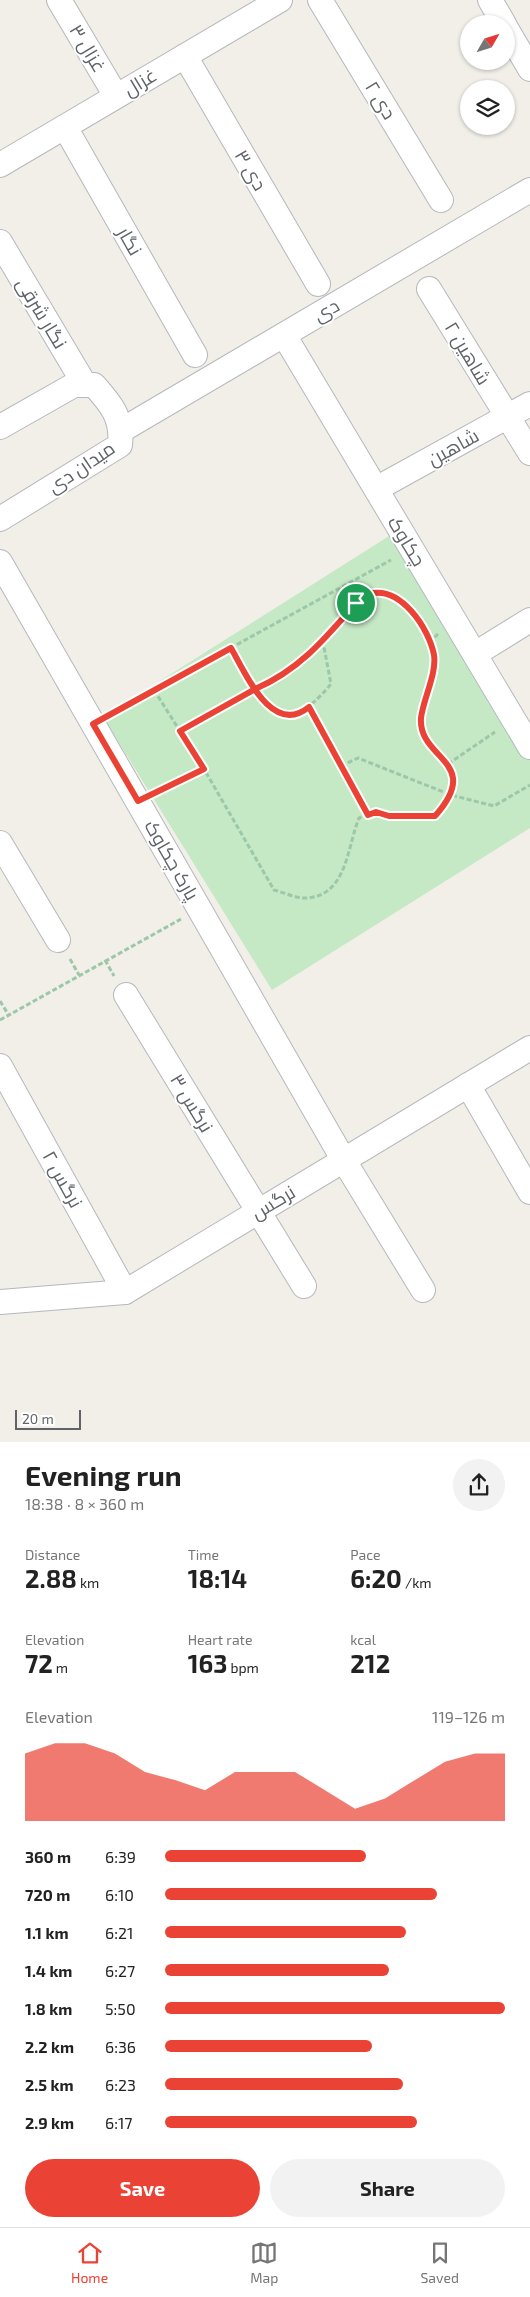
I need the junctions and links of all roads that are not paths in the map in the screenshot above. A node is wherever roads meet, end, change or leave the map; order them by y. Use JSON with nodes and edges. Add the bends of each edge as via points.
{"nodes":[{"id":1,"x":59,"y":0,"type":"edge"},
{"id":2,"x":280,"y":0,"type":"edge"},
{"id":3,"x":320,"y":0,"type":"edge"},
{"id":4,"x":490,"y":0,"type":"edge"},
{"id":5,"x":244,"y":9,"type":"edge"},
{"id":6,"x":499,"y":15,"type":"edge"},
{"id":7,"x":515,"y":43,"type":"edge"},
{"id":8,"x":185,"y":56,"type":"junction"},
{"id":9,"x":530,"y":69,"type":"edge"},
{"id":10,"x":116,"y":96,"type":"junction"},
{"id":11,"x":64,"y":127,"type":"junction"},
{"id":12,"x":0,"y":164,"type":"edge"},
{"id":13,"x":530,"y":190,"type":"edge"},
{"id":14,"x":441,"y":200,"type":"dead end"},
{"id":15,"x":0,"y":242,"type":"edge"},
{"id":16,"x":318,"y":284,"type":"dead end"},
{"id":17,"x":429,"y":289,"type":"dead end"},
{"id":18,"x":284,"y":335,"type":"junction"},
{"id":19,"x":195,"y":355,"type":"dead end"},
{"id":20,"x":85,"y":385,"type":"junction"},
{"id":21,"x":530,"y":404,"type":"edge"},
{"id":22,"x":507,"y":417,"type":"junction"},
{"id":23,"x":0,"y":426,"type":"edge"},
{"id":24,"x":122,"y":430,"type":"junction"},
{"id":25,"x":530,"y":453,"type":"edge"},
{"id":26,"x":376,"y":489,"type":"junction"},
{"id":27,"x":0,"y":519,"type":"edge"},
{"id":28,"x":0,"y":562,"type":"edge"},
{"id":29,"x":530,"y":620,"type":"edge"},
{"id":30,"x":474,"y":654,"type":"junction"},
{"id":31,"x":530,"y":747,"type":"edge"},
{"id":32,"x":0,"y":842,"type":"edge"},
{"id":33,"x":58,"y":940,"type":"dead end"},
{"id":34,"x":126,"y":995,"type":"dead end"},
{"id":35,"x":530,"y":1048,"type":"edge"},
{"id":36,"x":0,"y":1066,"type":"edge"},
{"id":37,"x":468,"y":1084,"type":"junction"},
{"id":38,"x":342,"y":1159,"type":"junction"},
{"id":39,"x":530,"y":1192,"type":"edge"},
{"id":40,"x":258,"y":1211,"type":"junction"},
{"id":41,"x":304,"y":1286,"type":"dead end"},
{"id":42,"x":422,"y":1290,"type":"dead end"},
{"id":43,"x":125,"y":1292,"type":"junction"},
{"id":44,"x":0,"y":1302,"type":"edge"}],
"edges":[{"from":1,"to":10,"type":"street","name":"غزال ۳"},
{"from":2,"to":5,"type":"street","name":"غزال"},
{"from":3,"to":14,"type":"street","name":"دی ۲"},
{"from":4,"to":6,"type":"street"},
{"from":5,"to":8,"type":"street","name":"غزال"},
{"from":7,"to":9,"type":"street"},
{"from":8,"to":10,"type":"street","name":"غزال"},
{"from":8,"to":16,"type":"street","name":"دی ۳"},
{"from":10,"to":11,"type":"street","name":"غزال"},
{"from":11,"to":12,"type":"street","name":"غزال"},
{"from":11,"to":19,"type":"street","name":"نگار"},
{"from":13,"to":18,"type":"street","name":"دی"},
{"from":15,"to":20,"type":"street","name":"نگار شرقی"},
{"from":17,"to":22,"type":"street","name":"شاهین ۲"},
{"from":18,"to":24,"type":"street","name":"دی"},
{"from":18,"to":26,"type":"street","name":"چکاوک"},
{"from":20,"to":23,"type":"street","via":[[74,385]]},
{"from":20,"to":24,"type":"street","name":"میدان دی","via":[[94,385],[106,398]]},
{"from":21,"to":22,"type":"street","name":"شاهین"},
{"from":22,"to":25,"type":"street","name":"شاهین ۲"},
{"from":22,"to":26,"type":"street","name":"شاهین"},
{"from":24,"to":27,"type":"street","name":"میدان دی","via":[[120,445]]},
{"from":26,"to":30,"type":"street","name":"چکاوک"},
{"from":28,"to":38,"type":"street","name":"پارک چکاوک"},
{"from":29,"to":30,"type":"street"},
{"from":30,"to":31,"type":"street","name":"چکاوک"},
{"from":32,"to":33,"type":"street"},
{"from":34,"to":40,"type":"street","name":"نرگس ۳"},
{"from":35,"to":37,"type":"street","name":"نرگس"},
{"from":36,"to":43,"type":"street","name":"نرگس ۲"},
{"from":37,"to":38,"type":"street","name":"نرگس"},
{"from":37,"to":39,"type":"street"},
{"from":38,"to":40,"type":"street","name":"نرگس"},
{"from":38,"to":42,"type":"street","name":"پارک چکاوک"},
{"from":40,"to":41,"type":"street","name":"نرگس ۳"},
{"from":40,"to":43,"type":"street","name":"نرگس"},
{"from":43,"to":44,"type":"street","name":"نرگس"}]}
